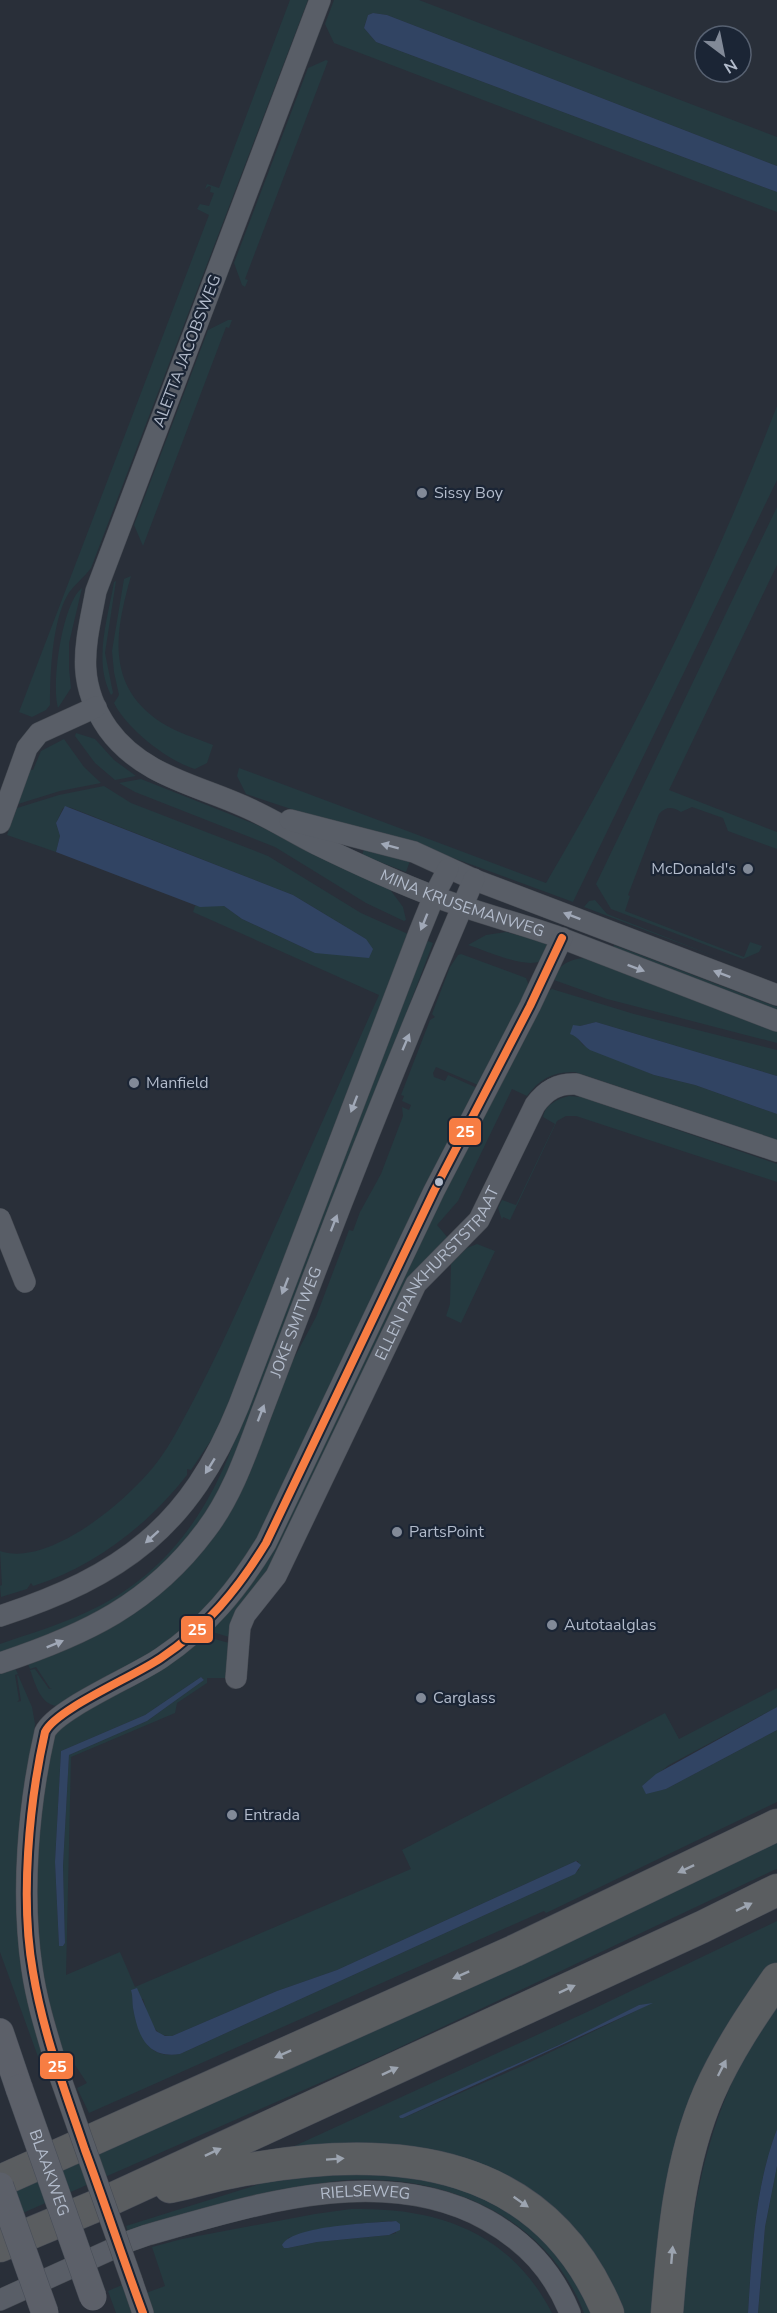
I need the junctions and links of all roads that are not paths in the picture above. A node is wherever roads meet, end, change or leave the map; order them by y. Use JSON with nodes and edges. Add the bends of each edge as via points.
{"nodes":[{"id":1,"x":320,"y":0,"type":"edge"},
{"id":2,"x":96,"y":707,"type":"junction"},
{"id":3,"x":255,"y":811,"type":"junction"},
{"id":4,"x":0,"y":823,"type":"edge"},
{"id":5,"x":448,"y":869,"type":"junction"},
{"id":6,"x":474,"y":879,"type":"junction"},
{"id":7,"x":434,"y":896,"type":"junction"},
{"id":8,"x":462,"y":907,"type":"junction"},
{"id":9,"x":562,"y":938,"type":"junction"},
{"id":10,"x":777,"y":995,"type":"edge"},
{"id":11,"x":777,"y":1021,"type":"edge"},
{"id":12,"x":777,"y":1151,"type":"edge"},
{"id":13,"x":0,"y":1219,"type":"edge"},
{"id":14,"x":25,"y":1282,"type":"dead end"},
{"id":15,"x":0,"y":1616,"type":"edge"},
{"id":16,"x":0,"y":1663,"type":"edge"},
{"id":17,"x":236,"y":1678,"type":"dead end"},
{"id":18,"x":777,"y":1825,"type":"edge"},
{"id":19,"x":777,"y":1890,"type":"edge"},
{"id":20,"x":777,"y":1979,"type":"edge"},
{"id":21,"x":0,"y":2032,"type":"edge"},
{"id":22,"x":0,"y":2183,"type":"edge"},
{"id":23,"x":103,"y":2203,"type":"junction"},
{"id":24,"x":0,"y":2246,"type":"edge"},
{"id":25,"x":0,"y":2300,"type":"edge"},
{"id":26,"x":96,"y":2305,"type":"edge"},
{"id":27,"x":45,"y":2313,"type":"edge"},
{"id":28,"x":143,"y":2313,"type":"edge"},
{"id":29,"x":570,"y":2313,"type":"edge"},
{"id":30,"x":608,"y":2313,"type":"edge"},
{"id":31,"x":667,"y":2313,"type":"edge"}],
"edges":[{"from":1,"to":2,"type":"street","name":"ALETTA JACOBSWEG","via":[[96,591],[84,648],[85,676]]},
{"from":2,"to":3,"type":"street","name":"MINA KRUSEMANWEG","via":[[124,748],[145,765]]},
{"from":2,"to":4,"type":"street","via":[[39,733],[27,748]]},
{"from":5,"to":3,"type":"street","name":"MINA KRUSEMANWEG","one_way":true,"via":[[414,852]]},
{"from":3,"to":7,"type":"street","name":"MINA KRUSEMANWEG","via":[[316,844]]},
{"from":5,"to":6,"type":"street","name":"MINA KRUSEMANWEG"},
{"from":5,"to":7,"type":"street","name":"JOKE SMITWEG"},
{"from":6,"to":8,"type":"street","name":"JOKE SMITWEG"},
{"from":10,"to":6,"type":"street","name":"MINA KRUSEMANWEG","one_way":true},
{"from":7,"to":8,"type":"street","name":"MINA KRUSEMANWEG"},
{"from":7,"to":15,"type":"street","name":"JOKE SMITWEG","one_way":true,"via":[[239,1405],[212,1464],[175,1515],[136,1551],[72,1589]]},
{"from":8,"to":9,"type":"street","name":"MINA KRUSEMANWEG"},
{"from":16,"to":8,"type":"street","name":"JOKE SMITWEG","one_way":true,"via":[[79,1634],[131,1603],[191,1549],[220,1509],[245,1456],[369,1129]]},
{"from":9,"to":11,"type":"street","name":"MINA KRUSEMANWEG","one_way":true},
{"from":9,"to":28,"type":"street","bridge":true,"via":[[251,1568],[226,1601],[192,1635],[161,1658],[64,1712],[45,1732],[30,1834],[28,1912],[32,1971],[58,2071]]},
{"from":12,"to":17,"type":"street","name":"ELLEN PANKHURSTSTRAAT","via":[[576,1084],[563,1084],[543,1094],[479,1220],[416,1284],[276,1576],[245,1615],[240,1628]]},
{"from":13,"to":14,"type":"street"},
{"from":18,"to":22,"type":"highway","one_way":true,"via":[[514,1951]]},
{"from":23,"to":19,"type":"highway","one_way":true},
{"from":31,"to":20,"type":"highway","one_way":true,"via":[[674,2232],[686,2160],[714,2084],[739,2034]]},
{"from":21,"to":26,"type":"main road","name":"BLAAKWEG","bridge":true},
{"from":22,"to":27,"type":"main road","bridge":true},
{"from":23,"to":24,"type":"highway"},
{"from":23,"to":30,"type":"highway","one_way":true,"via":[[276,2165],[354,2158],[412,2161],[465,2174],[516,2197],[541,2216],[581,2259]]},
{"from":25,"to":29,"type":"street","name":"RIELSEWEG","via":[[147,2235],[280,2200],[378,2192],[458,2206],[509,2233],[546,2269]]}]}
